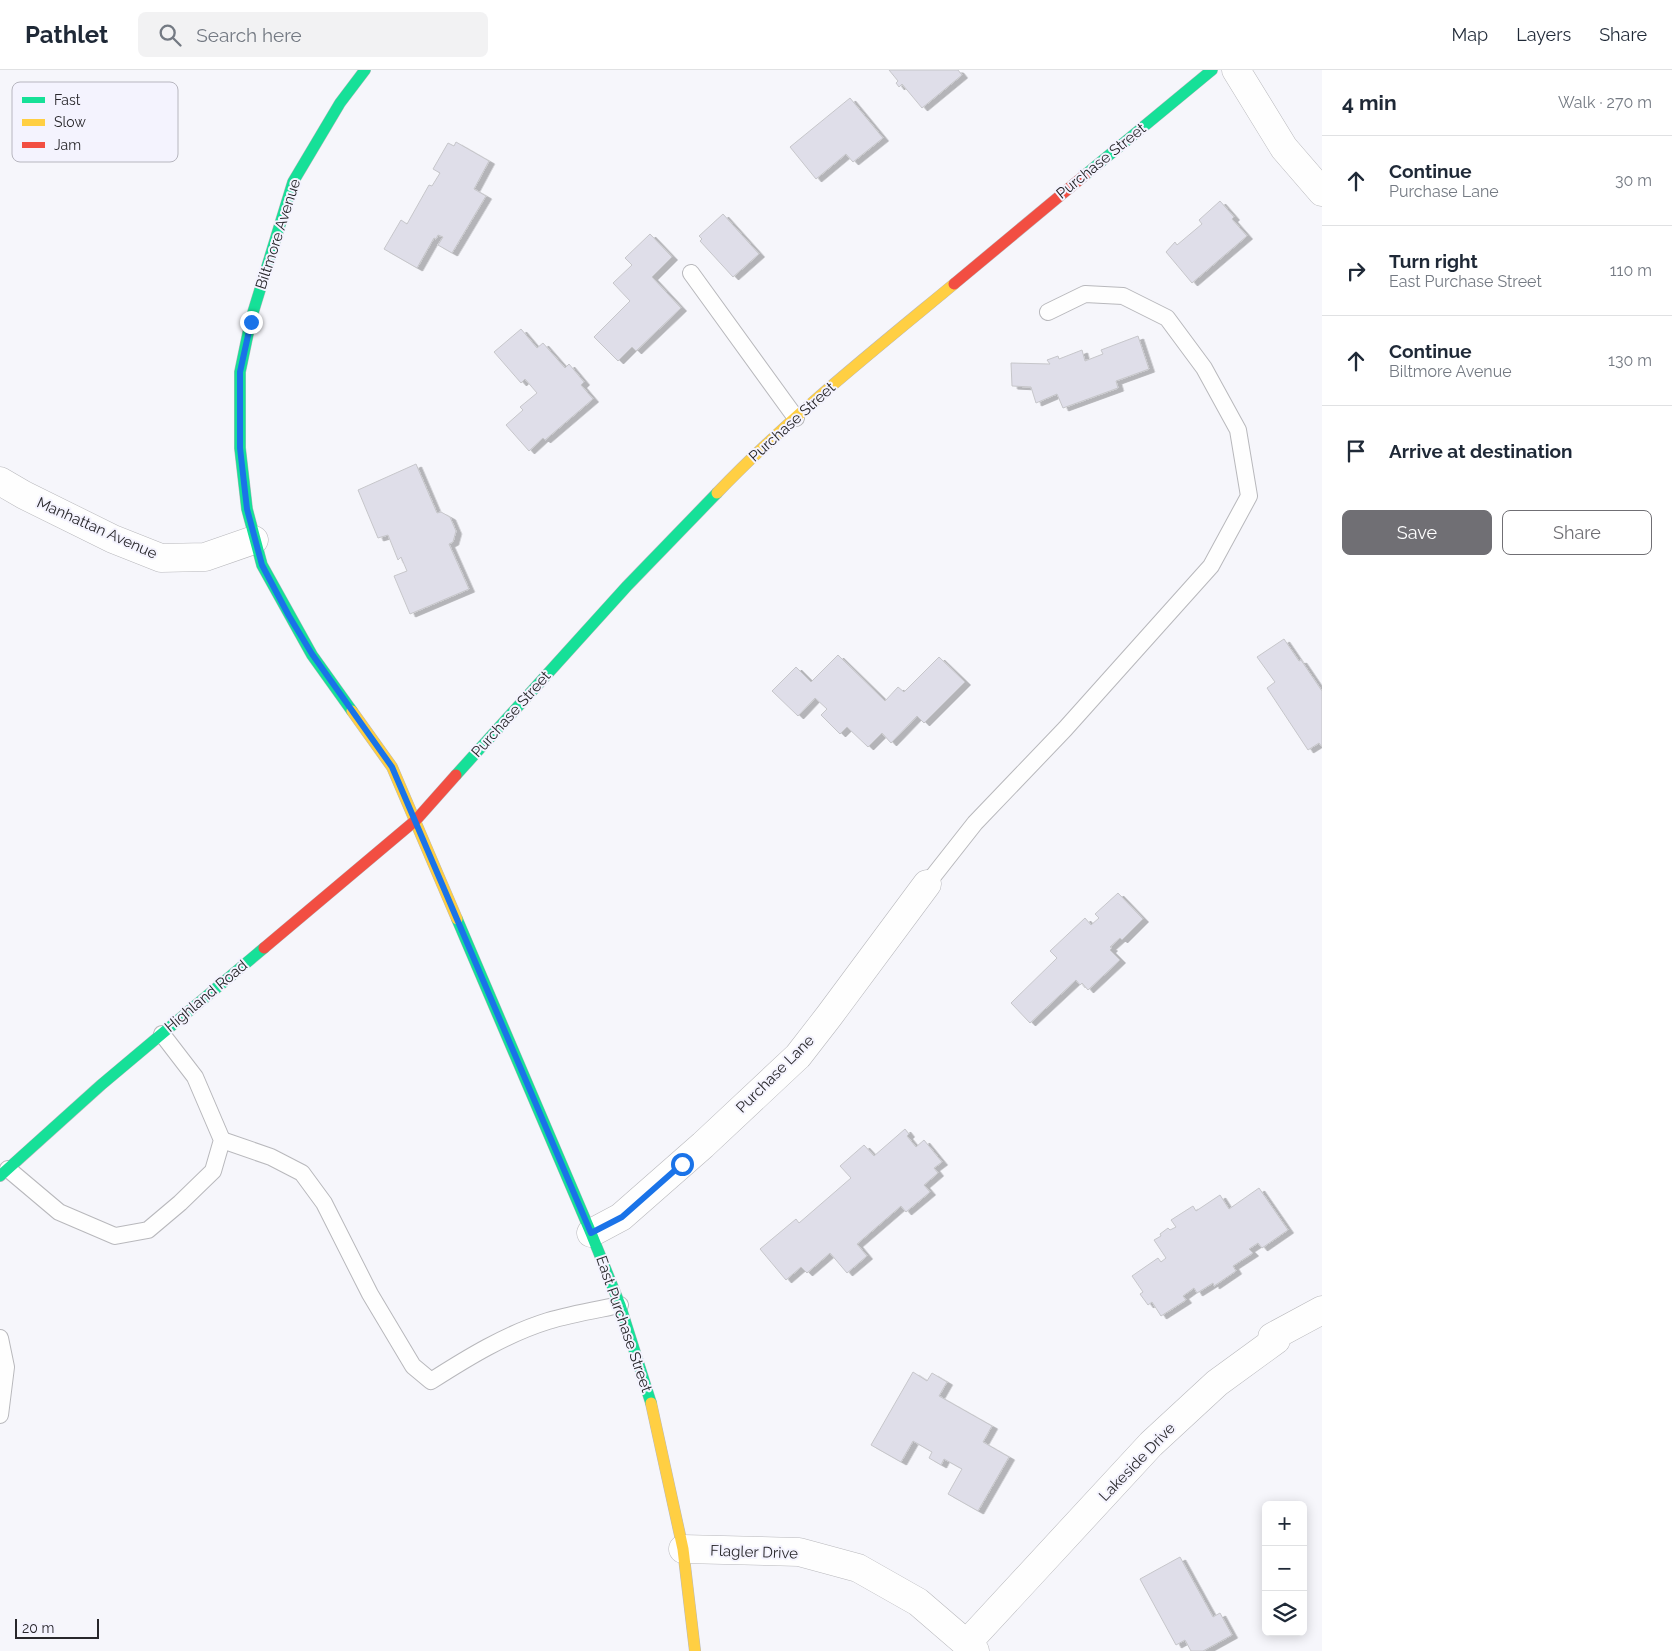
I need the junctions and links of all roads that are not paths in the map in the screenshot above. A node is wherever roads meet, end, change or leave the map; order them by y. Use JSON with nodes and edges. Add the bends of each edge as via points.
{"nodes":[{"id":1,"x":365,"y":70,"type":"edge"},
{"id":2,"x":1212,"y":70,"type":"edge"},
{"id":3,"x":1236,"y":70,"type":"edge"},
{"id":4,"x":1322,"y":192,"type":"edge"},
{"id":5,"x":691,"y":273,"type":"dead end"},
{"id":6,"x":1048,"y":312,"type":"dead end"},
{"id":7,"x":796,"y":418,"type":"junction"},
{"id":8,"x":0,"y":481,"type":"edge"},
{"id":9,"x":254,"y":540,"type":"junction"},
{"id":10,"x":416,"y":820,"type":"junction"},
{"id":11,"x":927,"y":884,"type":"joint"},
{"id":12,"x":162,"y":1034,"type":"junction"},
{"id":13,"x":222,"y":1140,"type":"junction"},
{"id":14,"x":4,"y":1173,"type":"edge"},
{"id":15,"x":591,"y":1233,"type":"junction"},
{"id":16,"x":620,"y":1305,"type":"junction"},
{"id":17,"x":1322,"y":1310,"type":"edge"},
{"id":18,"x":0,"y":1338,"type":"edge"},
{"id":19,"x":0,"y":1415,"type":"edge"},
{"id":20,"x":683,"y":1549,"type":"junction"},
{"id":21,"x":971,"y":1647,"type":"edge"},
{"id":22,"x":695,"y":1651,"type":"edge"}],
"edges":[{"from":1,"to":9,"type":"main road","name":"Biltmore Avenue","via":[[340,103],[293,182],[251,319],[240,372],[240,448]]},
{"from":2,"to":7,"type":"main road","name":"Purchase Street","via":[[944,290]]},
{"from":3,"to":4,"type":"street","via":[[1284,148]]},
{"from":5,"to":7,"type":"lane"},
{"from":6,"to":11,"type":"lane","via":[[1085,294],[1123,296],[1167,318],[1204,368],[1238,430],[1249,496],[1211,566],[1065,729],[975,823]]},
{"from":7,"to":10,"type":"main road","name":"Purchase Street","via":[[748,461],[627,586]]},
{"from":8,"to":9,"type":"street","name":"Manhattan Avenue","via":[[113,539],[161,558],[205,557]]},
{"from":9,"to":10,"type":"main road","name":"Biltmore Avenue","via":[[262,565],[289,616],[392,767]]},
{"from":10,"to":12,"type":"main road","name":"Highland Road"},
{"from":10,"to":15,"type":"main road","name":"East Purchase Street"},
{"from":11,"to":15,"type":"street","name":"Purchase Lane","via":[[798,1056],[622,1217]]},
{"from":12,"to":13,"type":"lane","via":[[195,1077]]},
{"from":12,"to":14,"type":"main road","name":"Highland Road"},
{"from":13,"to":14,"type":"lane","via":[[213,1171],[180,1203],[148,1230],[115,1236],[59,1212]]},
{"from":13,"to":16,"type":"lane","via":[[271,1157],[302,1173],[324,1203],[370,1294],[413,1366],[431,1381],[506,1338],[548,1321]]},
{"from":15,"to":16,"type":"main road","name":"East Purchase Street"},
{"from":16,"to":20,"type":"main road","name":"East Purchase Street","via":[[656,1420]]},
{"from":17,"to":21,"type":"street","name":"Lakeside Drive","via":[[1272,1336],[1276,1340],[1217,1383],[1152,1444]]},
{"from":18,"to":19,"type":"lane","via":[[6,1367]]},
{"from":20,"to":21,"type":"street","name":"Flagler Drive","via":[[799,1552],[858,1568],[918,1602]]},
{"from":20,"to":22,"type":"main road","name":"East Purchase Street"}]}
